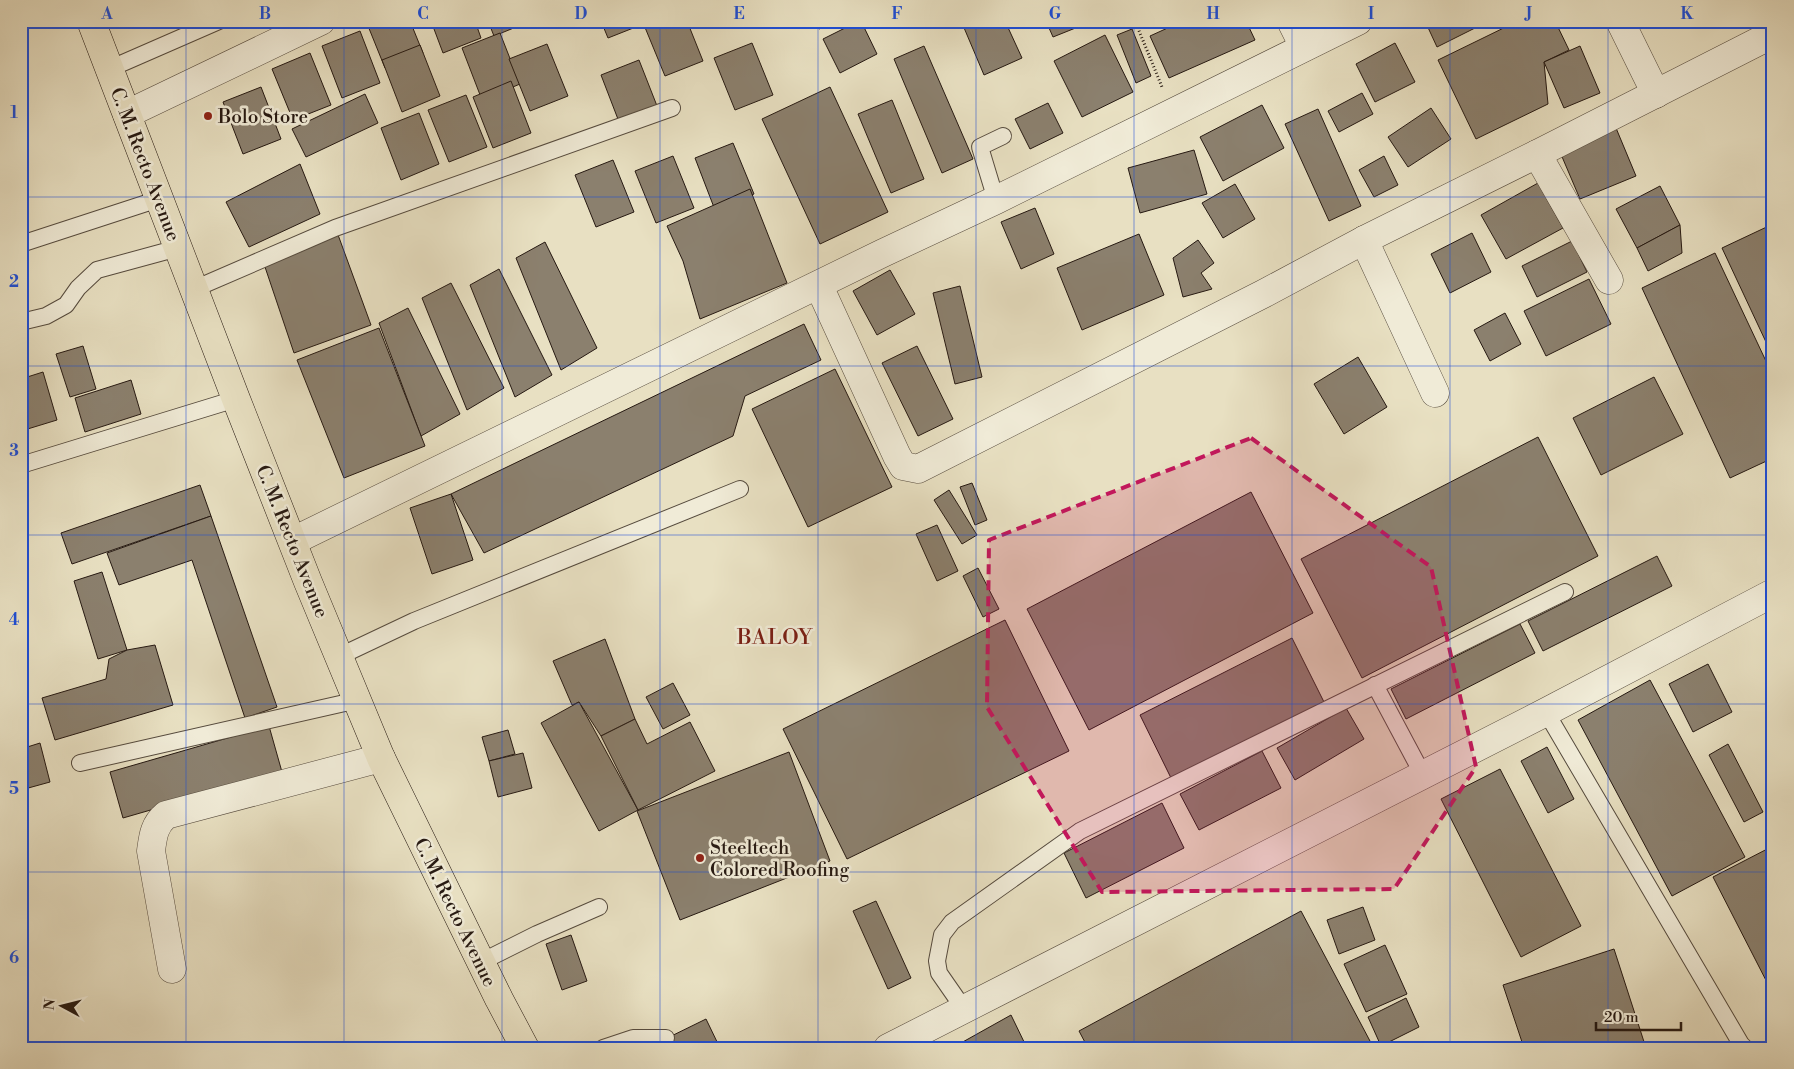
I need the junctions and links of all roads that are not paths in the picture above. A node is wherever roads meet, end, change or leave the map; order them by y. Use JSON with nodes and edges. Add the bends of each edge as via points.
{"nodes":[{"id":1,"x":91,"y":21,"type":"edge"},
{"id":2,"x":219,"y":21,"type":"edge"},
{"id":3,"x":321,"y":21,"type":"edge"},
{"id":4,"x":1291,"y":21,"type":"edge"},
{"id":5,"x":1358,"y":21,"type":"edge"},
{"id":6,"x":1620,"y":21,"type":"edge"},
{"id":7,"x":1773,"y":34,"type":"edge"},
{"id":8,"x":1304,"y":47,"type":"junction"},
{"id":9,"x":110,"y":68,"type":"junction"},
{"id":10,"x":1656,"y":94,"type":"junction"},
{"id":11,"x":672,"y":108,"type":"dead end"},
{"id":12,"x":127,"y":114,"type":"junction"},
{"id":13,"x":1003,"y":136,"type":"dead end"},
{"id":14,"x":1537,"y":154,"type":"junction"},
{"id":15,"x":159,"y":199,"type":"junction"},
{"id":16,"x":996,"y":200,"type":"junction"},
{"id":17,"x":1364,"y":240,"type":"junction"},
{"id":18,"x":21,"y":244,"type":"edge"},
{"id":19,"x":178,"y":248,"type":"junction"},
{"id":20,"x":1609,"y":280,"type":"dead end"},
{"id":21,"x":819,"y":286,"type":"junction"},
{"id":22,"x":194,"y":289,"type":"junction"},
{"id":23,"x":21,"y":322,"type":"edge"},
{"id":24,"x":1435,"y":394,"type":"dead end"},
{"id":25,"x":236,"y":400,"type":"junction"},
{"id":26,"x":21,"y":465,"type":"edge"},
{"id":27,"x":740,"y":489,"type":"dead end"},
{"id":28,"x":293,"y":541,"type":"junction"},
{"id":29,"x":1565,"y":592,"type":"dead end"},
{"id":30,"x":1773,"y":593,"type":"edge"},
{"id":31,"x":340,"y":656,"type":"junction"},
{"id":32,"x":1375,"y":685,"type":"junction"},
{"id":33,"x":358,"y":700,"type":"junction"},
{"id":34,"x":1546,"y":712,"type":"junction"},
{"id":35,"x":381,"y":758,"type":"junction"},
{"id":36,"x":80,"y":763,"type":"dead end"},
{"id":37,"x":1423,"y":775,"type":"junction"},
{"id":38,"x":599,"y":907,"type":"dead end"},
{"id":39,"x":481,"y":962,"type":"junction"},
{"id":40,"x":172,"y":969,"type":"dead end"},
{"id":41,"x":964,"y":1009,"type":"junction"},
{"id":42,"x":666,"y":1038,"type":"dead end"},
{"id":43,"x":525,"y":1048,"type":"edge"},
{"id":44,"x":603,"y":1048,"type":"edge"},
{"id":45,"x":888,"y":1048,"type":"edge"},
{"id":46,"x":1745,"y":1048,"type":"edge"}],
"edges":[{"from":1,"to":9,"type":"highway","name":"C. M. Recto Avenue"},
{"from":2,"to":9,"type":"lane"},
{"from":3,"to":12,"type":"street"},
{"from":4,"to":8,"type":"street"},
{"from":5,"to":8,"type":"street"},
{"from":6,"to":10,"type":"street"},
{"from":7,"to":10,"type":"street"},
{"from":8,"to":16,"type":"street"},
{"from":9,"to":12,"type":"highway","name":"C. M. Recto Avenue"},
{"from":10,"to":14,"type":"street"},
{"from":11,"to":22,"type":"lane","via":[[335,228]]},
{"from":12,"to":15,"type":"highway","name":"C. M. Recto Avenue"},
{"from":13,"to":16,"type":"lane","via":[[980,147]]},
{"from":14,"to":17,"type":"street"},
{"from":14,"to":20,"type":"street"},
{"from":15,"to":18,"type":"lane"},
{"from":15,"to":19,"type":"highway","name":"C. M. Recto Avenue"},
{"from":16,"to":21,"type":"street"},
{"from":17,"to":21,"type":"street","via":[[918,469],[903,466],[897,456]]},
{"from":17,"to":24,"type":"street"},
{"from":19,"to":22,"type":"highway","name":"C. M. Recto Avenue"},
{"from":19,"to":23,"type":"lane","via":[[97,270],[66,305],[46,316]]},
{"from":21,"to":28,"type":"street"},
{"from":22,"to":25,"type":"highway","name":"C. M. Recto Avenue"},
{"from":25,"to":26,"type":"lane"},
{"from":25,"to":28,"type":"highway","name":"C. M. Recto Avenue"},
{"from":27,"to":31,"type":"lane","via":[[414,621]]},
{"from":28,"to":31,"type":"highway","name":"C. M. Recto Avenue"},
{"from":29,"to":32,"type":"lane"},
{"from":30,"to":34,"type":"street"},
{"from":31,"to":33,"type":"highway","name":"C. M. Recto Avenue"},
{"from":32,"to":37,"type":"lane"},
{"from":32,"to":41,"type":"lane","via":[[1080,831],[952,922],[942,935],[937,961],[939,973]]},
{"from":33,"to":35,"type":"highway","name":"C. M. Recto Avenue"},
{"from":33,"to":36,"type":"lane"},
{"from":34,"to":37,"type":"street"},
{"from":34,"to":46,"type":"lane"},
{"from":35,"to":39,"type":"highway","name":"C. M. Recto Avenue"},
{"from":35,"to":40,"type":"street","via":[[166,815],[158,822],[151,851]]},
{"from":37,"to":41,"type":"street"},
{"from":38,"to":39,"type":"lane"},
{"from":39,"to":43,"type":"highway","name":"C. M. Recto Avenue"},
{"from":41,"to":45,"type":"street"},
{"from":42,"to":44,"type":"lane","via":[[632,1038]]}]}
